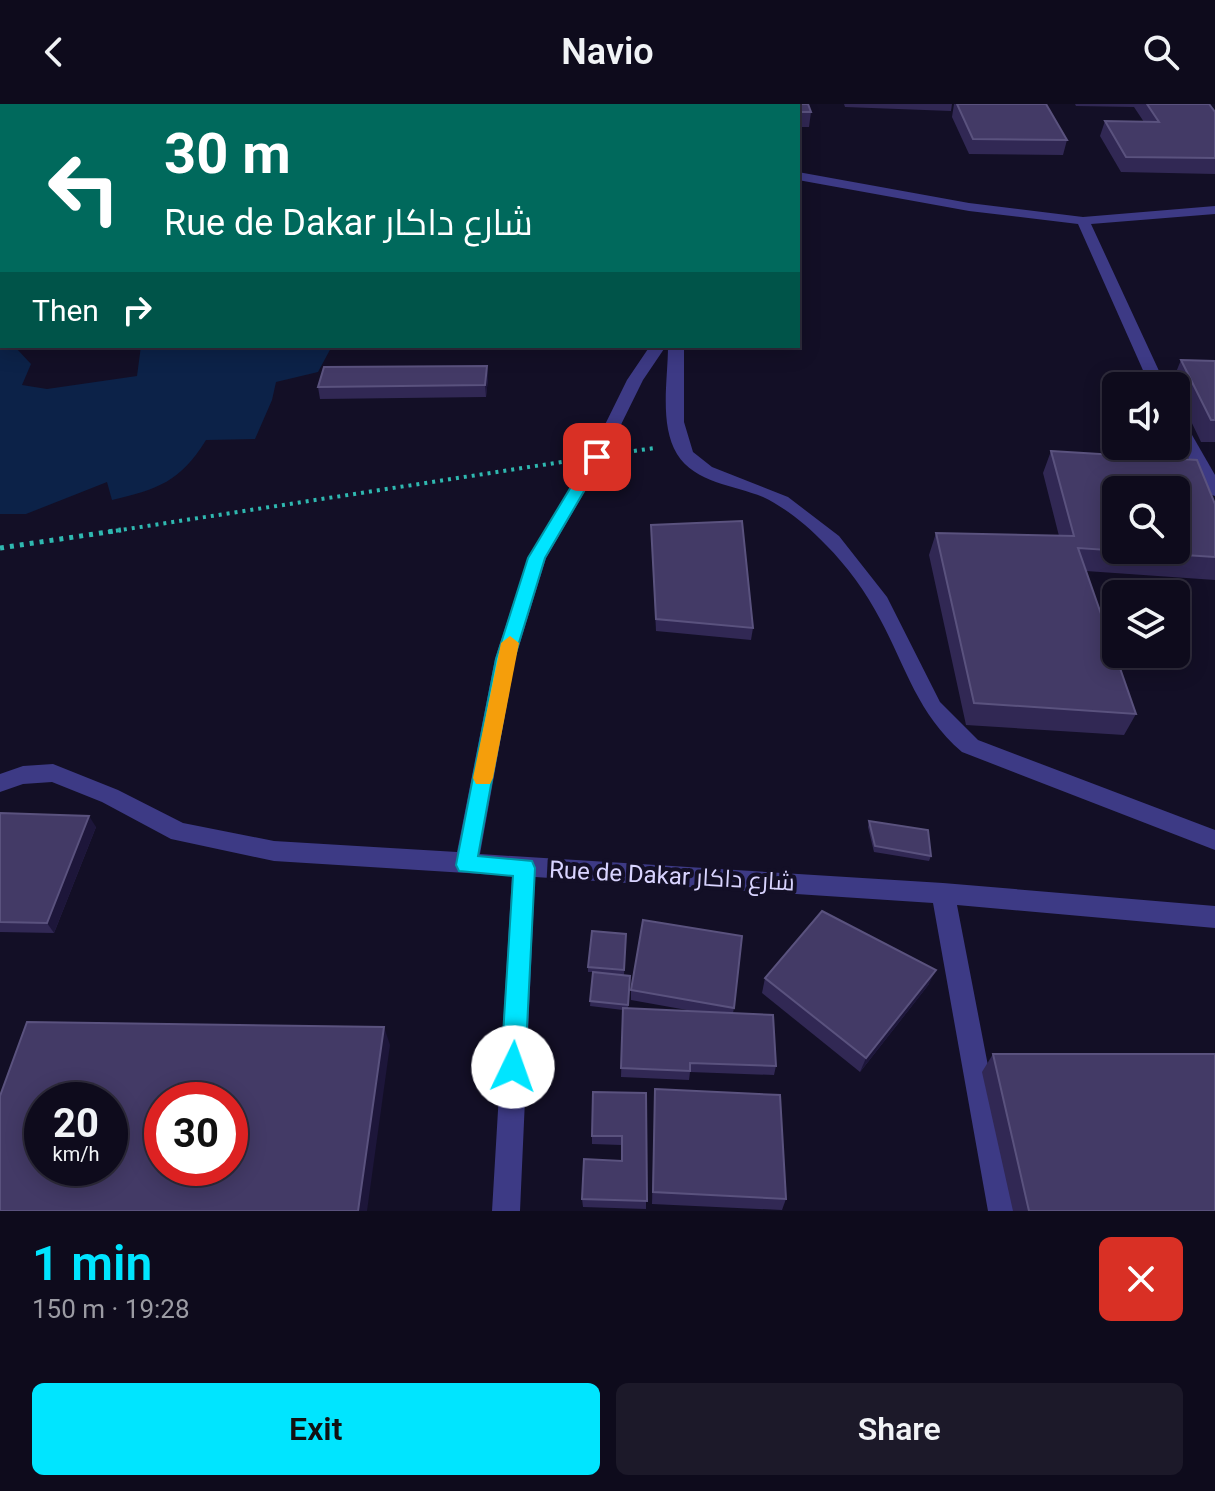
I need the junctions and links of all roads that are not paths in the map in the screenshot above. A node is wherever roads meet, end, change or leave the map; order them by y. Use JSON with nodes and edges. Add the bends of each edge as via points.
{"nodes":[{"id":1,"x":800,"y":176,"type":"edge"},
{"id":2,"x":1215,"y":210,"type":"edge"},
{"id":3,"x":1083,"y":221,"type":"junction"},
{"id":4,"x":657,"y":348,"type":"edge"},
{"id":5,"x":676,"y":348,"type":"edge"},
{"id":6,"x":1152,"y":372,"type":"edge"},
{"id":7,"x":1190,"y":446,"type":"edge"},
{"id":8,"x":1215,"y":490,"type":"edge"},
{"id":9,"x":0,"y":783,"type":"edge"},
{"id":10,"x":1215,"y":840,"type":"edge"},
{"id":11,"x":466,"y":865,"type":"junction"},
{"id":12,"x":524,"y":868,"type":"junction"},
{"id":13,"x":943,"y":893,"type":"junction"},
{"id":14,"x":1215,"y":917,"type":"edge"},
{"id":15,"x":506,"y":1211,"type":"edge"},
{"id":16,"x":1002,"y":1211,"type":"edge"}],
"edges":[{"from":1,"to":3,"type":"street"},
{"from":2,"to":3,"type":"street"},
{"from":3,"to":6,"type":"street"},
{"from":4,"to":11,"type":"street","via":[[537,558],[505,659]]},
{"from":5,"to":10,"type":"street","via":[[680,444],[693,462],[716,475],[790,505],[837,546],[874,594],[898,635],[923,697],[950,731],[970,746]]},
{"from":7,"to":8,"type":"street"},
{"from":9,"to":11,"type":"street","name":"Rue de Dakar شارع داكار","via":[[53,773],[179,832],[274,851]]},
{"from":11,"to":12,"type":"street","name":"Rue de Dakar شارع داكار"},
{"from":12,"to":13,"type":"street","name":"Rue de Dakar شارع داكار"},
{"from":12,"to":15,"type":"street"},
{"from":13,"to":14,"type":"street","name":"Rue de Dakar شارع داكار"},
{"from":13,"to":16,"type":"street"}]}
